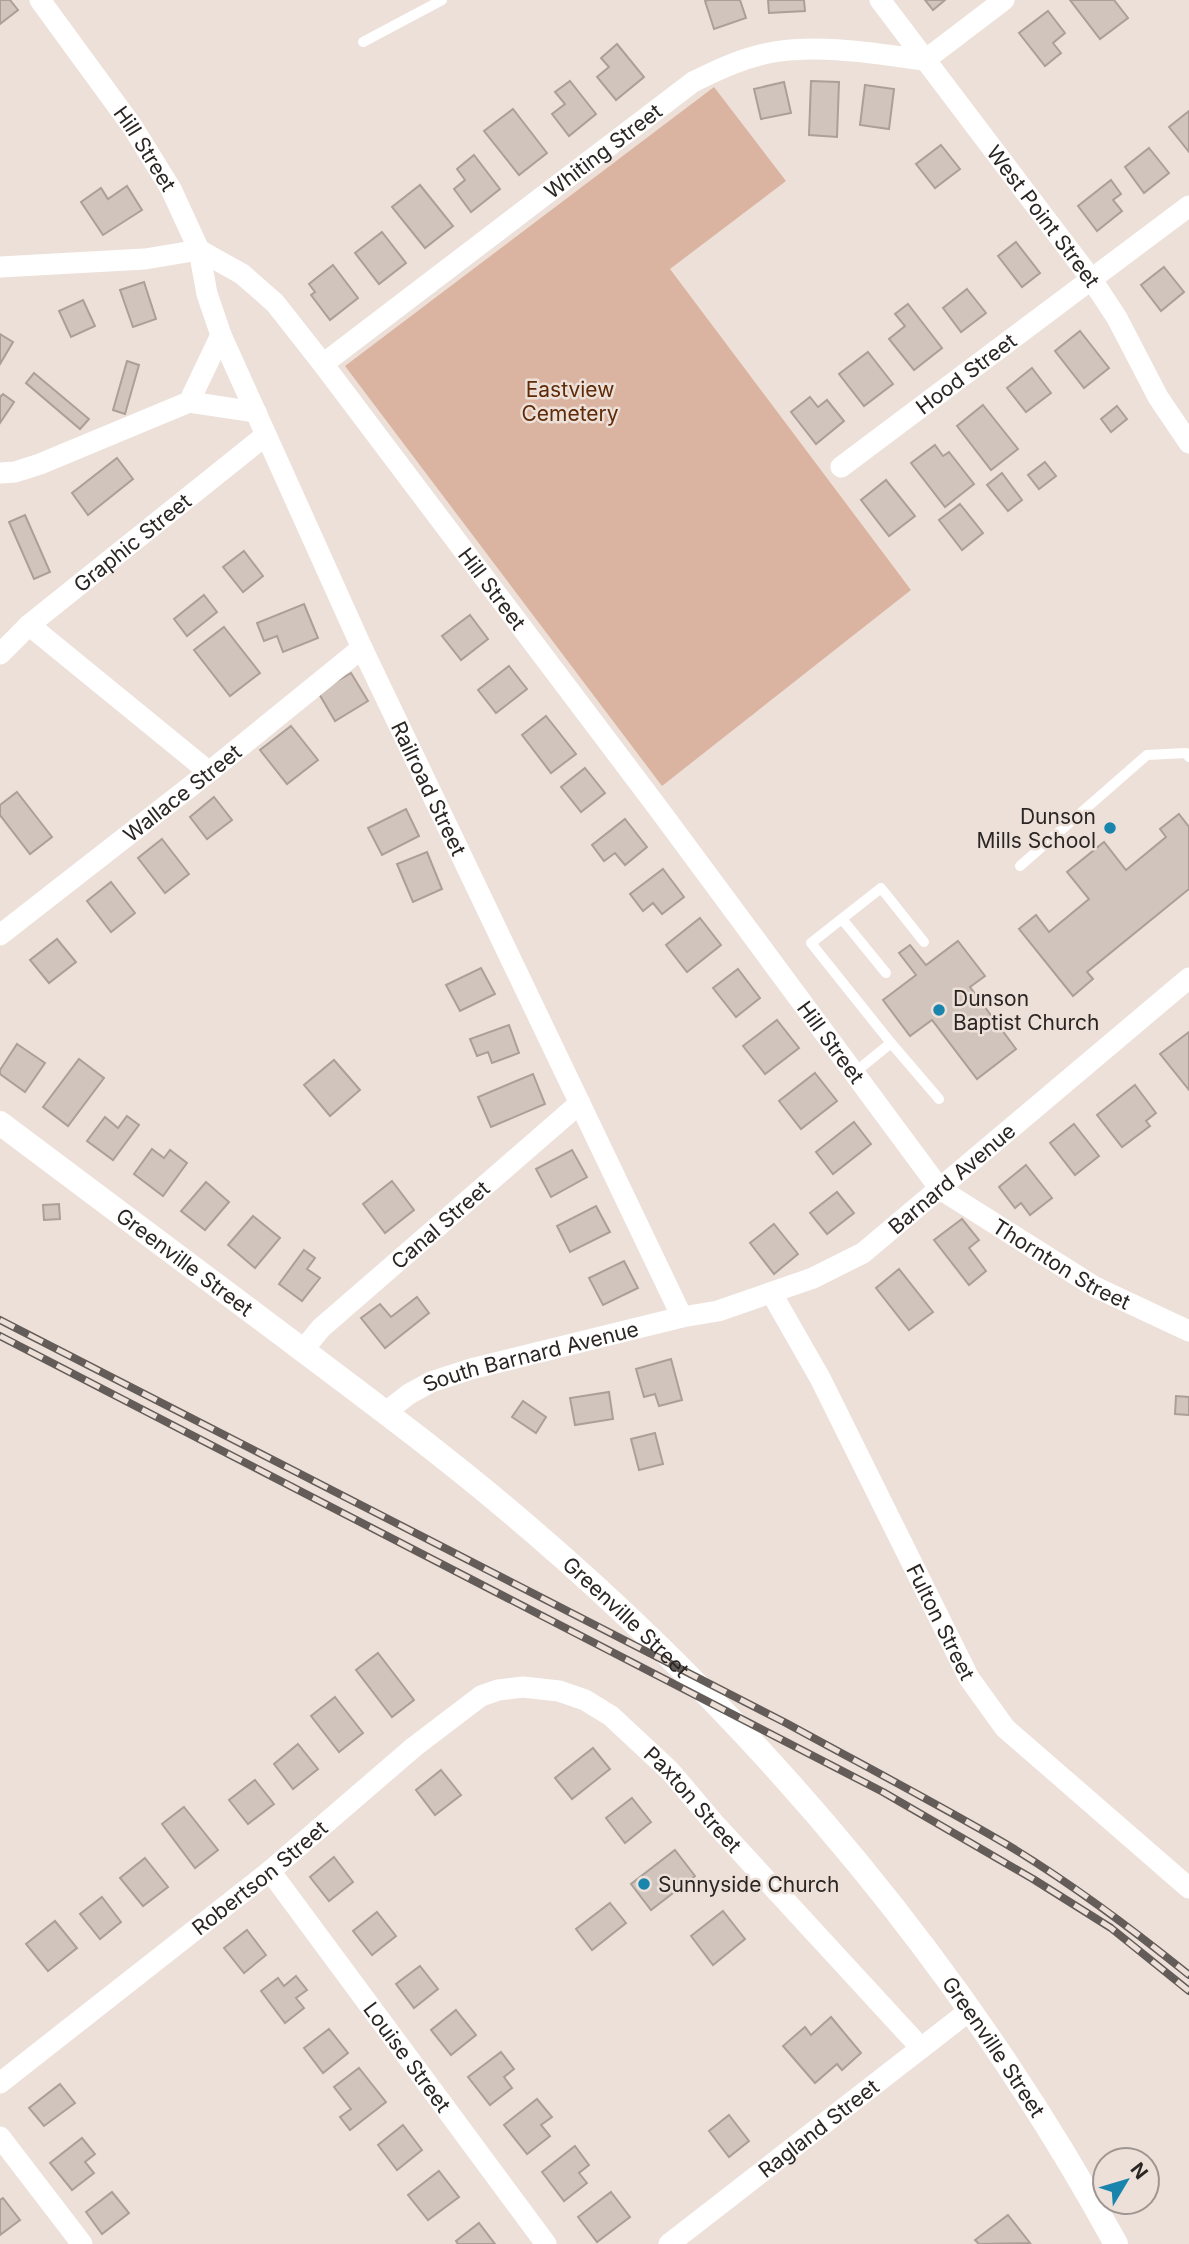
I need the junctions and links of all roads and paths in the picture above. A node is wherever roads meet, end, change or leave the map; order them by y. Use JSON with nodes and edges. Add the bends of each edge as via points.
{"nodes":[{"id":1,"x":40,"y":0,"type":"edge"},
{"id":2,"x":442,"y":0,"type":"edge"},
{"id":3,"x":880,"y":0,"type":"edge"},
{"id":4,"x":1004,"y":0,"type":"edge"},
{"id":5,"x":363,"y":42,"type":"dead end"},
{"id":6,"x":925,"y":60,"type":"junction"},
{"id":7,"x":1189,"y":206,"type":"edge"},
{"id":8,"x":199,"y":250,"type":"junction"},
{"id":9,"x":0,"y":267,"type":"edge"},
{"id":10,"x":1092,"y":281,"type":"junction"},
{"id":11,"x":222,"y":335,"type":"junction"},
{"id":12,"x":323,"y":364,"type":"junction"},
{"id":13,"x":189,"y":402,"type":"junction"},
{"id":14,"x":256,"y":412,"type":"junction"},
{"id":15,"x":266,"y":435,"type":"junction"},
{"id":16,"x":1189,"y":443,"type":"edge"},
{"id":17,"x":841,"y":467,"type":"dead end"},
{"id":18,"x":0,"y":473,"type":"edge"},
{"id":19,"x":29,"y":625,"type":"junction"},
{"id":20,"x":362,"y":649,"type":"junction"},
{"id":21,"x":0,"y":653,"type":"edge"},
{"id":22,"x":1189,"y":757,"type":"edge"},
{"id":23,"x":209,"y":772,"type":"junction"},
{"id":24,"x":1020,"y":866,"type":"dead end"},
{"id":25,"x":842,"y":919,"type":"junction"},
{"id":26,"x":0,"y":935,"type":"edge"},
{"id":27,"x":924,"y":942,"type":"dead end"},
{"id":28,"x":886,"y":974,"type":"dead end"},
{"id":29,"x":1189,"y":978,"type":"edge"},
{"id":30,"x":891,"y":1043,"type":"junction"},
{"id":31,"x":854,"y":1073,"type":"junction"},
{"id":32,"x":939,"y":1099,"type":"dead end"},
{"id":33,"x":580,"y":1104,"type":"junction"},
{"id":34,"x":0,"y":1123,"type":"edge"},
{"id":35,"x":940,"y":1189,"type":"junction"},
{"id":36,"x":772,"y":1294,"type":"junction"},
{"id":37,"x":682,"y":1317,"type":"junction"},
{"id":38,"x":1189,"y":1331,"type":"edge"},
{"id":39,"x":303,"y":1350,"type":"junction"},
{"id":40,"x":387,"y":1411,"type":"junction"},
{"id":41,"x":523,"y":1687,"type":"joint"},
{"id":42,"x":270,"y":1871,"type":"junction"},
{"id":43,"x":1189,"y":1888,"type":"edge"},
{"id":44,"x":969,"y":2011,"type":"junction"},
{"id":45,"x":921,"y":2048,"type":"junction"},
{"id":46,"x":0,"y":2083,"type":"edge"},
{"id":47,"x":0,"y":2137,"type":"edge"},
{"id":48,"x":82,"y":2244,"type":"edge"},
{"id":49,"x":546,"y":2244,"type":"edge"},
{"id":50,"x":669,"y":2244,"type":"edge"},
{"id":51,"x":1116,"y":2244,"type":"edge"}],
"edges":[{"from":1,"to":8,"type":"street","name":"Hill Street","via":[[132,126],[171,189]]},
{"from":2,"to":5,"type":"lane"},
{"from":3,"to":6,"type":"street","name":"West Point Street"},
{"from":4,"to":6,"type":"street"},
{"from":6,"to":10,"type":"street","name":"West Point Street"},
{"from":6,"to":12,"type":"street","name":"Whiting Street","via":[[819,48],[773,52],[728,64],[693,82]]},
{"from":7,"to":10,"type":"street","name":"Hood Street"},
{"from":8,"to":9,"type":"street","via":[[145,259]]},
{"from":8,"to":11,"type":"street","name":"Railroad Street","via":[[207,294]]},
{"from":8,"to":12,"type":"street","name":"Hill Street","via":[[242,274],[275,303]]},
{"from":10,"to":16,"type":"street","name":"West Point Street"},
{"from":10,"to":17,"type":"street","name":"Hood Street"},
{"from":11,"to":13,"type":"street"},
{"from":11,"to":14,"type":"street","name":"Railroad Street"},
{"from":12,"to":31,"type":"street","name":"Hill Street"},
{"from":13,"to":14,"type":"street"},
{"from":13,"to":18,"type":"street","via":[[40,464]]},
{"from":14,"to":15,"type":"street","name":"Railroad Street"},
{"from":15,"to":19,"type":"street","name":"Graphic Street"},
{"from":15,"to":20,"type":"street","name":"Railroad Street"},
{"from":19,"to":21,"type":"street","name":"Graphic Street"},
{"from":19,"to":23,"type":"street"},
{"from":20,"to":23,"type":"street","name":"Wallace Street"},
{"from":20,"to":33,"type":"street","name":"Railroad Street"},
{"from":22,"to":24,"type":"lane","via":[[1186,753],[1147,755]]},
{"from":23,"to":26,"type":"street","name":"Wallace Street"},
{"from":25,"to":27,"type":"lane","via":[[881,888]]},
{"from":25,"to":28,"type":"lane"},
{"from":25,"to":30,"type":"lane","via":[[811,943]]},
{"from":29,"to":35,"type":"street","name":"Barnard Avenue"},
{"from":30,"to":31,"type":"lane"},
{"from":30,"to":32,"type":"lane"},
{"from":31,"to":35,"type":"street","name":"Hill Street"},
{"from":33,"to":37,"type":"street","name":"Railroad Street"},
{"from":33,"to":39,"type":"street","name":"Canal Street","via":[[321,1328]]},
{"from":34,"to":39,"type":"street","name":"Greenville Street"},
{"from":35,"to":36,"type":"street","name":"Barnard Avenue","via":[[863,1253]]},
{"from":35,"to":38,"type":"street","name":"Thornton Street","via":[[1095,1287]]},
{"from":36,"to":37,"type":"street","name":"Barnard Avenue"},
{"from":36,"to":43,"type":"street","name":"Fulton Street","via":[[820,1378],[969,1678],[1005,1728]]},
{"from":37,"to":40,"type":"street","name":"South Barnard Avenue","via":[[471,1369],[431,1382]]},
{"from":39,"to":40,"type":"street","name":"Greenville Street"},
{"from":40,"to":44,"type":"street","name":"Greenville Street","via":[[607,1597],[753,1740],[914,1935]]},
{"from":41,"to":42,"type":"street","name":"Robertson Street","via":[[481,1696],[414,1747]]},
{"from":41,"to":45,"type":"street","name":"Paxton Street","via":[[559,1691],[611,1716],[670,1771]]},
{"from":42,"to":46,"type":"street","name":"Robertson Street"},
{"from":42,"to":49,"type":"street","name":"Louise Street"},
{"from":44,"to":45,"type":"street","name":"Ragland Street"},
{"from":44,"to":51,"type":"street","name":"Greenville Street","via":[[1059,2145]]},
{"from":45,"to":50,"type":"street","name":"Ragland Street"},
{"from":47,"to":48,"type":"street"}]}
